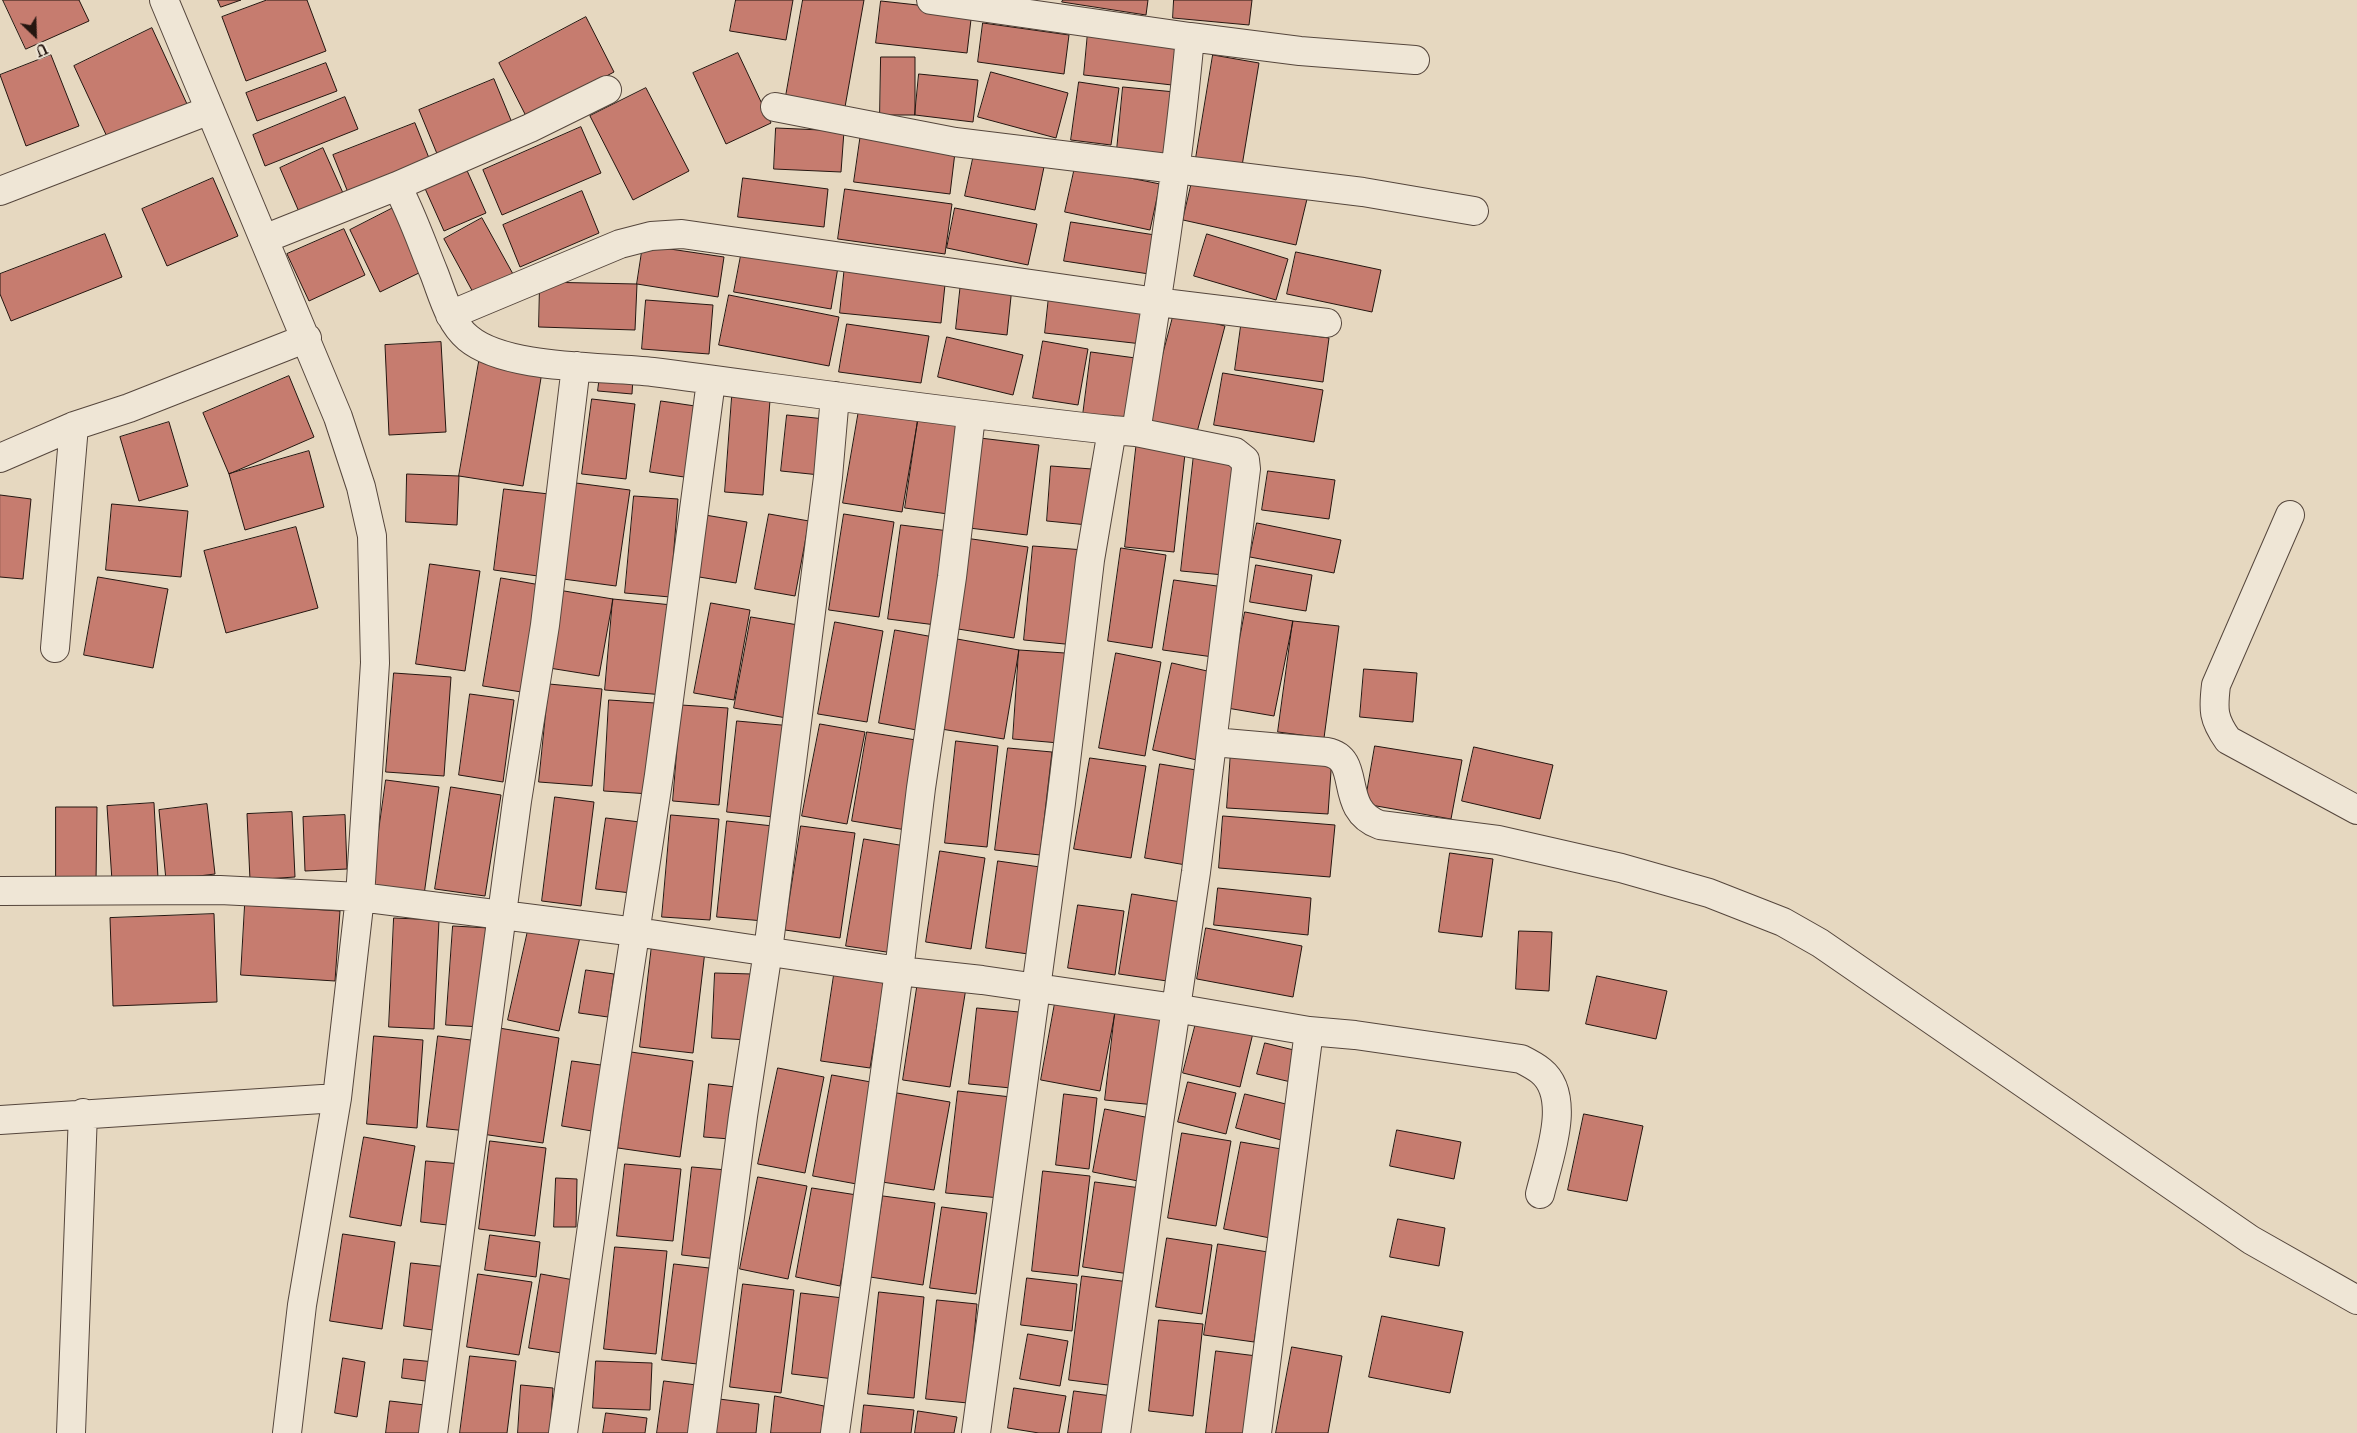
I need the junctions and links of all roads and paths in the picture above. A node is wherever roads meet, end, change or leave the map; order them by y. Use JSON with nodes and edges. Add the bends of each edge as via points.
{"nodes":[{"id":1,"x":164,"y":0,"type":"edge"},
{"id":2,"x":931,"y":0,"type":"edge"},
{"id":3,"x":1190,"y":37,"type":"junction"},
{"id":4,"x":1415,"y":60,"type":"dead end"},
{"id":5,"x":607,"y":90,"type":"dead end"},
{"id":6,"x":775,"y":106,"type":"dead end"},
{"id":7,"x":210,"y":110,"type":"junction"},
{"id":8,"x":1175,"y":171,"type":"junction"},
{"id":9,"x":397,"y":186,"type":"junction"},
{"id":10,"x":0,"y":191,"type":"edge"},
{"id":11,"x":1474,"y":211,"type":"dead end"},
{"id":12,"x":264,"y":239,"type":"junction"},
{"id":13,"x":1157,"y":302,"type":"junction"},
{"id":14,"x":450,"y":315,"type":"junction"},
{"id":15,"x":1327,"y":323,"type":"dead end"},
{"id":16,"x":307,"y":338,"type":"junction"},
{"id":17,"x":576,"y":366,"type":"junction"},
{"id":18,"x":711,"y":380,"type":"junction"},
{"id":19,"x":836,"y":396,"type":"junction"},
{"id":20,"x":971,"y":416,"type":"junction"},
{"id":21,"x":74,"y":426,"type":"junction"},
{"id":22,"x":1124,"y":431,"type":"junction"},
{"id":23,"x":0,"y":458,"type":"edge"},
{"id":24,"x":2290,"y":515,"type":"dead end"},
{"id":25,"x":54,"y":648,"type":"dead end"},
{"id":26,"x":1213,"y":742,"type":"junction"},
{"id":27,"x":2357,"y":810,"type":"edge"},
{"id":28,"x":0,"y":891,"type":"edge"},
{"id":29,"x":360,"y":897,"type":"junction"},
{"id":30,"x":503,"y":916,"type":"junction"},
{"id":31,"x":636,"y":932,"type":"junction"},
{"id":32,"x":768,"y":951,"type":"junction"},
{"id":33,"x":899,"y":971,"type":"junction"},
{"id":34,"x":1036,"y":989,"type":"junction"},
{"id":35,"x":1176,"y":1008,"type":"junction"},
{"id":36,"x":1310,"y":1031,"type":"junction"},
{"id":37,"x":337,"y":1098,"type":"junction"},
{"id":38,"x":83,"y":1113,"type":"junction"},
{"id":39,"x":0,"y":1120,"type":"edge"},
{"id":40,"x":1540,"y":1194,"type":"dead end"},
{"id":41,"x":2357,"y":1300,"type":"edge"},
{"id":42,"x":295,"y":1431,"type":"edge"},
{"id":43,"x":71,"y":1433,"type":"edge"},
{"id":44,"x":434,"y":1433,"type":"edge"},
{"id":45,"x":563,"y":1433,"type":"edge"},
{"id":46,"x":702,"y":1433,"type":"edge"},
{"id":47,"x":835,"y":1433,"type":"edge"},
{"id":48,"x":976,"y":1433,"type":"edge"},
{"id":49,"x":1116,"y":1433,"type":"edge"},
{"id":50,"x":1257,"y":1433,"type":"edge"}],
"edges":[{"from":1,"to":7,"type":"street"},
{"from":2,"to":3,"type":"street"},
{"from":3,"to":4,"type":"street","via":[[1300,51]]},
{"from":3,"to":8,"type":"street"},
{"from":5,"to":9,"type":"street","via":[[530,128]]},
{"from":6,"to":8,"type":"street","via":[[955,142]]},
{"from":7,"to":10,"type":"street"},
{"from":7,"to":12,"type":"street"},
{"from":8,"to":11,"type":"street","via":[[1363,192]]},
{"from":8,"to":13,"type":"street"},
{"from":9,"to":12,"type":"street"},
{"from":9,"to":14,"type":"street","via":[[408,206]]},
{"from":12,"to":16,"type":"street"},
{"from":13,"to":14,"type":"street","via":[[703,236],[666,234],[620,244]]},
{"from":13,"to":15,"type":"street"},
{"from":13,"to":22,"type":"street"},
{"from":14,"to":17,"type":"street","via":[[462,333],[490,352]]},
{"from":16,"to":21,"type":"street","via":[[129,408]]},
{"from":16,"to":29,"type":"street","via":[[338,416],[361,487],[372,536],[375,663]]},
{"from":17,"to":18,"type":"street"},
{"from":17,"to":30,"type":"street","via":[[545,625]]},
{"from":18,"to":19,"type":"street"},
{"from":18,"to":31,"type":"street"},
{"from":19,"to":20,"type":"street"},
{"from":19,"to":32,"type":"street"},
{"from":20,"to":22,"type":"street"},
{"from":20,"to":33,"type":"street"},
{"from":21,"to":23,"type":"street"},
{"from":21,"to":25,"type":"street"},
{"from":22,"to":26,"type":"street","via":[[1235,452],[1246,464]]},
{"from":22,"to":34,"type":"street","via":[[1090,560]]},
{"from":24,"to":27,"type":"street","via":[[2216,685],[2213,710],[2218,726],[2228,740]]},
{"from":26,"to":35,"type":"street"},
{"from":26,"to":41,"type":"street","via":[[1334,753],[1345,762],[1358,809],[1368,820],[1380,825],[1498,840],[1620,868],[1709,893],[1784,922],[1820,943],[2251,1240]]},
{"from":28,"to":29,"type":"street","via":[[220,890]]},
{"from":29,"to":30,"type":"street"},
{"from":29,"to":37,"type":"street"},
{"from":30,"to":31,"type":"street"},
{"from":30,"to":44,"type":"street"},
{"from":31,"to":32,"type":"street"},
{"from":31,"to":45,"type":"street"},
{"from":32,"to":33,"type":"street"},
{"from":32,"to":46,"type":"street"},
{"from":33,"to":34,"type":"street"},
{"from":33,"to":47,"type":"street"},
{"from":34,"to":35,"type":"street"},
{"from":34,"to":48,"type":"street"},
{"from":35,"to":36,"type":"street"},
{"from":35,"to":49,"type":"street"},
{"from":36,"to":40,"type":"street","via":[[1521,1059],[1542,1071],[1552,1085],[1559,1116]]},
{"from":36,"to":50,"type":"street"},
{"from":37,"to":38,"type":"street"},
{"from":37,"to":42,"type":"street","via":[[302,1305]]},
{"from":38,"to":39,"type":"street"},
{"from":38,"to":43,"type":"street"}]}
